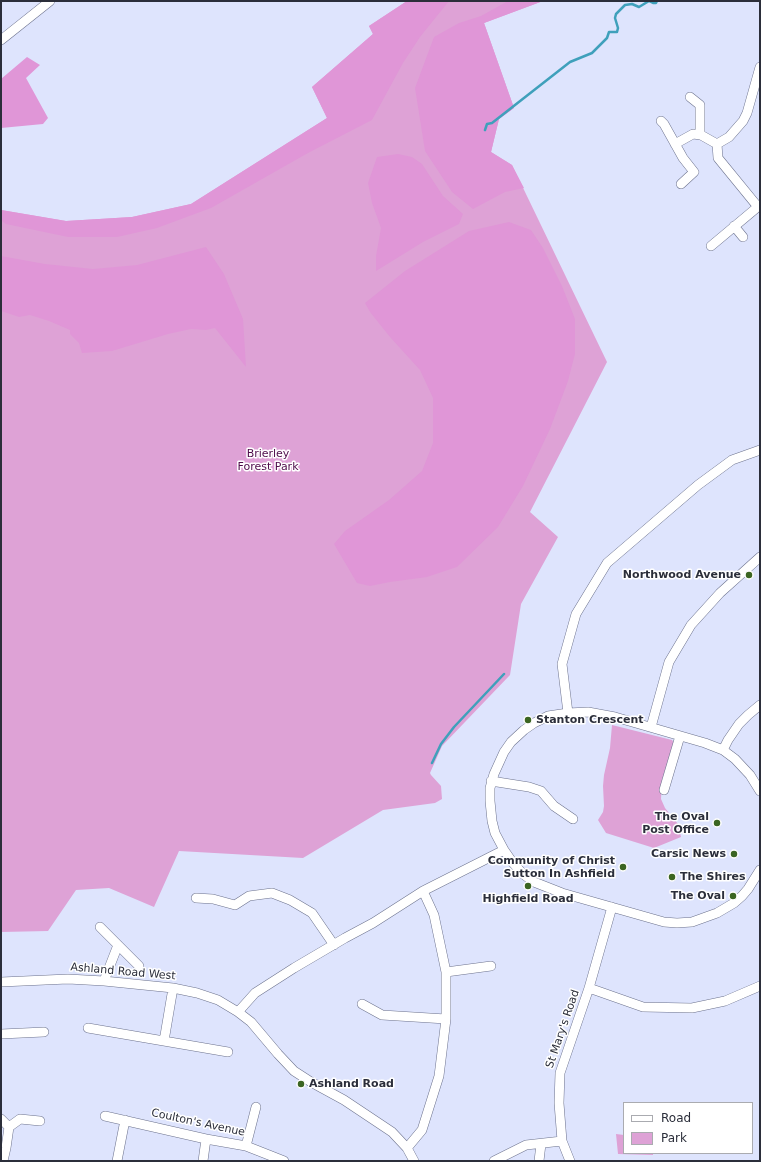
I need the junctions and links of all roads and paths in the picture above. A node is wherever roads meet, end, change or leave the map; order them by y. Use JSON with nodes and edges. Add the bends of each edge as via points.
{"nodes":[{"id":1,"x":47,"y":2,"type":"edge"},
{"id":2,"x":1,"y":40,"type":"edge"},
{"id":3,"x":760,"y":67,"type":"edge"},
{"id":4,"x":690,"y":97,"type":"dead end"},
{"id":5,"x":661,"y":121,"type":"dead end"},
{"id":6,"x":700,"y":135,"type":"junction"},
{"id":7,"x":675,"y":144,"type":"junction"},
{"id":8,"x":717,"y":144,"type":"junction"},
{"id":9,"x":681,"y":184,"type":"dead end"},
{"id":10,"x":759,"y":206,"type":"edge"},
{"id":11,"x":734,"y":226,"type":"junction"},
{"id":12,"x":743,"y":237,"type":"dead end"},
{"id":13,"x":711,"y":246,"type":"dead end"},
{"id":14,"x":760,"y":450,"type":"edge"},
{"id":15,"x":760,"y":557,"type":"edge"},
{"id":16,"x":760,"y":704,"type":"edge"},
{"id":17,"x":568,"y":713,"type":"junction"},
{"id":18,"x":651,"y":727,"type":"junction"},
{"id":19,"x":680,"y":736,"type":"junction"},
{"id":20,"x":723,"y":750,"type":"junction"},
{"id":21,"x":491,"y":781,"type":"junction"},
{"id":22,"x":664,"y":790,"type":"dead end"},
{"id":23,"x":760,"y":791,"type":"edge"},
{"id":24,"x":573,"y":819,"type":"dead end"},
{"id":25,"x":504,"y":850,"type":"junction"},
{"id":26,"x":760,"y":870,"type":"edge"},
{"id":27,"x":423,"y":891,"type":"junction"},
{"id":28,"x":196,"y":898,"type":"dead end"},
{"id":29,"x":612,"y":907,"type":"junction"},
{"id":30,"x":100,"y":927,"type":"dead end"},
{"id":31,"x":334,"y":944,"type":"junction"},
{"id":32,"x":118,"y":945,"type":"junction"},
{"id":33,"x":139,"y":966,"type":"dead end"},
{"id":34,"x":491,"y":966,"type":"dead end"},
{"id":35,"x":446,"y":972,"type":"junction"},
{"id":36,"x":104,"y":981,"type":"junction"},
{"id":37,"x":1,"y":982,"type":"edge"},
{"id":38,"x":760,"y":986,"type":"edge"},
{"id":39,"x":173,"y":988,"type":"junction"},
{"id":40,"x":590,"y":988,"type":"junction"},
{"id":41,"x":362,"y":1004,"type":"dead end"},
{"id":42,"x":238,"y":1012,"type":"junction"},
{"id":43,"x":446,"y":1019,"type":"junction"},
{"id":44,"x":88,"y":1028,"type":"dead end"},
{"id":45,"x":44,"y":1032,"type":"dead end"},
{"id":46,"x":1,"y":1034,"type":"edge"},
{"id":47,"x":164,"y":1041,"type":"junction"},
{"id":48,"x":228,"y":1052,"type":"dead end"},
{"id":49,"x":256,"y":1107,"type":"dead end"},
{"id":50,"x":105,"y":1116,"type":"dead end"},
{"id":51,"x":1,"y":1119,"type":"edge"},
{"id":52,"x":125,"y":1120,"type":"junction"},
{"id":53,"x":40,"y":1121,"type":"dead end"},
{"id":54,"x":9,"y":1127,"type":"junction"},
{"id":55,"x":206,"y":1139,"type":"junction"},
{"id":56,"x":562,"y":1141,"type":"junction"},
{"id":57,"x":541,"y":1144,"type":"junction"},
{"id":58,"x":246,"y":1146,"type":"junction"},
{"id":59,"x":407,"y":1148,"type":"junction"},
{"id":60,"x":4,"y":1161,"type":"edge"},
{"id":61,"x":117,"y":1161,"type":"edge"},
{"id":62,"x":203,"y":1161,"type":"edge"},
{"id":63,"x":284,"y":1161,"type":"edge"},
{"id":64,"x":414,"y":1161,"type":"edge"},
{"id":65,"x":494,"y":1161,"type":"edge"},
{"id":66,"x":539,"y":1161,"type":"edge"},
{"id":67,"x":570,"y":1161,"type":"edge"}],
"edges":[{"from":1,"to":2,"type":"street"},
{"from":3,"to":8,"type":"street","via":[[743,121]]},
{"from":4,"to":6,"type":"street","via":[[700,105]]},
{"from":5,"to":7,"type":"street"},
{"from":6,"to":7,"type":"street","via":[[693,134]]},
{"from":6,"to":8,"type":"street"},
{"from":7,"to":9,"type":"street","via":[[694,172]]},
{"from":8,"to":10,"type":"street","via":[[718,158]]},
{"from":10,"to":11,"type":"street"},
{"from":11,"to":12,"type":"street"},
{"from":11,"to":13,"type":"street"},
{"from":14,"to":17,"type":"street","via":[[732,460],[698,485],[607,563],[576,614],[562,664]]},
{"from":15,"to":18,"type":"street","via":[[720,593],[691,625],[669,662]]},
{"from":16,"to":20,"type":"street","via":[[740,724]]},
{"from":17,"to":18,"type":"street","via":[[588,712],[606,715]]},
{"from":17,"to":21,"type":"street","via":[[548,716],[524,730],[504,752]]},
{"from":18,"to":19,"type":"street"},
{"from":19,"to":20,"type":"street"},
{"from":19,"to":22,"type":"street"},
{"from":20,"to":23,"type":"street","via":[[735,759]]},
{"from":21,"to":24,"type":"street","via":[[541,791],[554,806]]},
{"from":21,"to":25,"type":"street","via":[[492,821]]},
{"from":25,"to":27,"type":"street"},
{"from":25,"to":29,"type":"street","via":[[523,874],[534,882]]},
{"from":26,"to":29,"type":"street","via":[[748,889],[734,904],[692,922],[664,922]]},
{"from":27,"to":31,"type":"street"},
{"from":27,"to":35,"type":"street","via":[[434,915]]},
{"from":28,"to":31,"type":"street","via":[[235,904],[249,896],[272,894],[290,900],[312,913]]},
{"from":29,"to":40,"type":"street","name":"St Mary's Road"},
{"from":30,"to":32,"type":"street"},
{"from":31,"to":42,"type":"street","via":[[255,993]]},
{"from":32,"to":33,"type":"street"},
{"from":32,"to":36,"type":"street"},
{"from":34,"to":35,"type":"street"},
{"from":35,"to":43,"type":"street"},
{"from":36,"to":37,"type":"street","name":"Ashland Road West","via":[[68,979]]},
{"from":36,"to":39,"type":"street","name":"Ashland Road West"},
{"from":38,"to":40,"type":"street","via":[[725,1001],[692,1008],[643,1007]]},
{"from":39,"to":42,"type":"street","name":"Ashland Road West","via":[[218,1000]]},
{"from":39,"to":47,"type":"street"},
{"from":40,"to":56,"type":"street","name":"St Mary's Road","via":[[560,1072]]},
{"from":41,"to":43,"type":"street","via":[[382,1015]]},
{"from":42,"to":59,"type":"street","via":[[251,1022],[294,1071],[392,1132]]},
{"from":43,"to":59,"type":"street","via":[[439,1076],[422,1130]]},
{"from":44,"to":47,"type":"street"},
{"from":45,"to":46,"type":"street"},
{"from":47,"to":48,"type":"street"},
{"from":49,"to":58,"type":"street"},
{"from":50,"to":52,"type":"street","name":"Coulton's Avenue"},
{"from":51,"to":54,"type":"street"},
{"from":52,"to":55,"type":"street","name":"Coulton's Avenue"},
{"from":52,"to":61,"type":"street"},
{"from":53,"to":54,"type":"street","via":[[20,1118]]},
{"from":54,"to":60,"type":"street"},
{"from":55,"to":58,"type":"street","name":"Coulton's Avenue"},
{"from":55,"to":62,"type":"street"},
{"from":56,"to":57,"type":"street"},
{"from":56,"to":67,"type":"street","name":"St Mary's Road"},
{"from":57,"to":65,"type":"street","via":[[526,1145]]},
{"from":57,"to":66,"type":"street"},
{"from":58,"to":63,"type":"street","name":"Coulton's Avenue"},
{"from":59,"to":64,"type":"street"}]}
